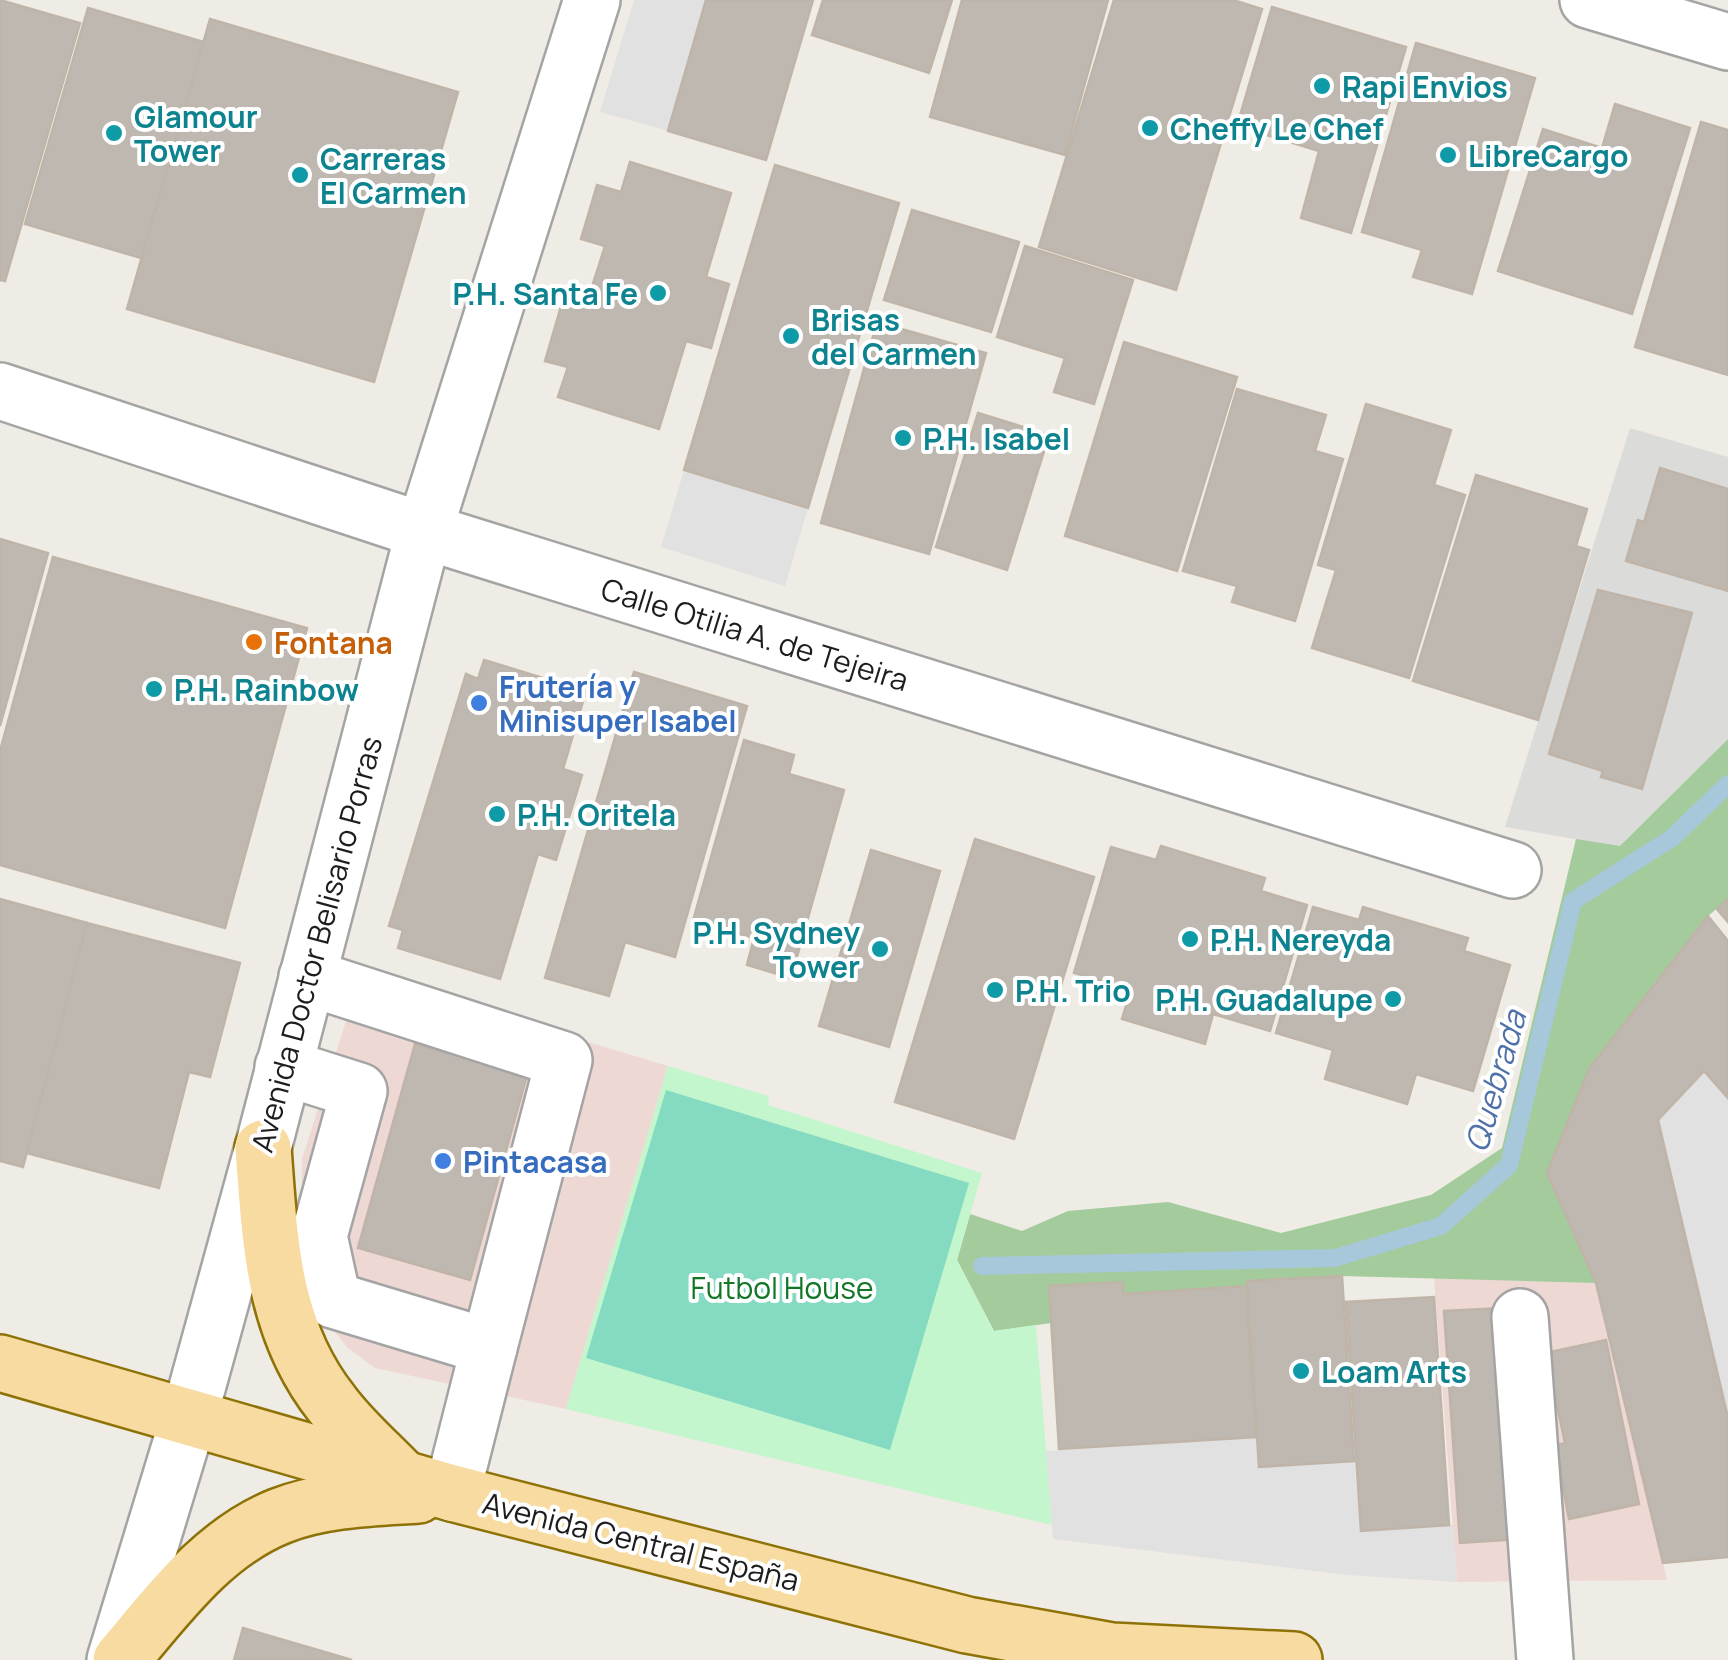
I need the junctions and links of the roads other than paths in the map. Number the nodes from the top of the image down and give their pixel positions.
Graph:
1 (592, 0) edge
2 (1588, 0) edge
3 (1728, 42) edge
4 (0, 391) edge
5 (424, 531) junction
6 (1513, 870) dead end
7 (307, 977) junction
8 (284, 1067) junction
9 (263, 1148) junction
10 (1520, 1317) dead end
11 (489, 1347) junction
12 (0, 1363) edge
13 (189, 1417) junction
14 (428, 1486) junction
15 (118, 1660) edge
16 (1294, 1660) edge
17 (1545, 1660) edge

1 - 5 street, Avenida Doctor Belisario Porras
2 - 3 street
4 - 5 street, Calle Otilia A. de Tejeira
5 - 6 street, Calle Otilia A. de Tejeira
5 - 7 street, Avenida Doctor Belisario Porras
7 - 8 street, Avenida Doctor Belisario Porras
7 - 11 street
8 - 9 street, Avenida Doctor Belisario Porras
8 - 11 street
9 - 13 street, Avenida Doctor Belisario Porras
9 - 14 main road
10 - 17 street
11 - 14 street
12 - 13 main road, Avenida Central España
13 - 14 main road, Avenida Central España
13 - 15 street, Avenida Doctor Belisario Porras
14 - 15 main road
14 - 16 main road, Avenida Central España

